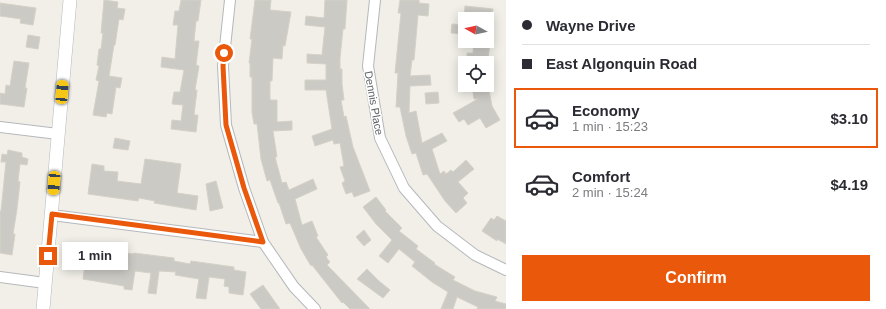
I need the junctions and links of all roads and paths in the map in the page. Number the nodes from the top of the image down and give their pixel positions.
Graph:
1 (70, 0) edge
2 (230, 0) edge
3 (375, 0) edge
4 (0, 127) edge
5 (58, 134) junction
6 (52, 214) junction
7 (263, 242) junction
8 (506, 270) edge
9 (0, 277) edge
10 (45, 283) junction
11 (43, 309) edge
12 (315, 309) edge

1 - 5 street
2 - 7 street
3 - 8 street, Dennis Place
4 - 5 street
5 - 6 street
6 - 7 street
6 - 10 street
7 - 12 street
9 - 10 street
10 - 11 street

